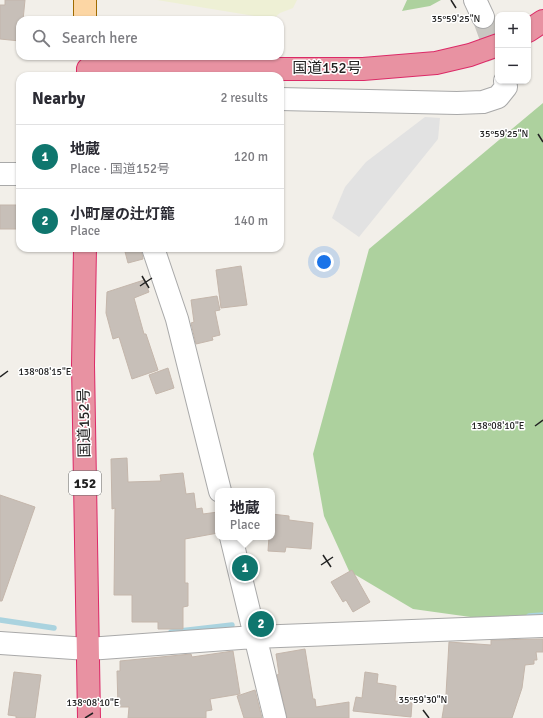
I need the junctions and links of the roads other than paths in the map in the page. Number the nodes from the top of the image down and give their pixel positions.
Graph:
1 (84, 0) edge
2 (85, 16) edge
3 (543, 21) edge
4 (531, 29) edge
5 (495, 46) edge
6 (88, 67) edge
7 (506, 84) edge
8 (284, 99) edge
9 (0, 174) edge
10 (16, 174) edge
11 (85, 252) edge
12 (154, 252) edge
13 (219, 488) edge
14 (232, 540) edge
15 (543, 626) edge
16 (254, 638) junction
17 (0, 643) edge
18 (88, 649) junction
19 (90, 718) edge
20 (275, 718) edge

1 - 2 main road
3 - 4 highway
5 - 6 highway, 国道152号
7 - 8 street
9 - 10 street
11 - 18 highway, 国道152号 / 152
12 - 13 street
14 - 16 street
15 - 16 street
16 - 18 street
16 - 20 street
17 - 18 street
18 - 19 highway, 国道152号 / 152

